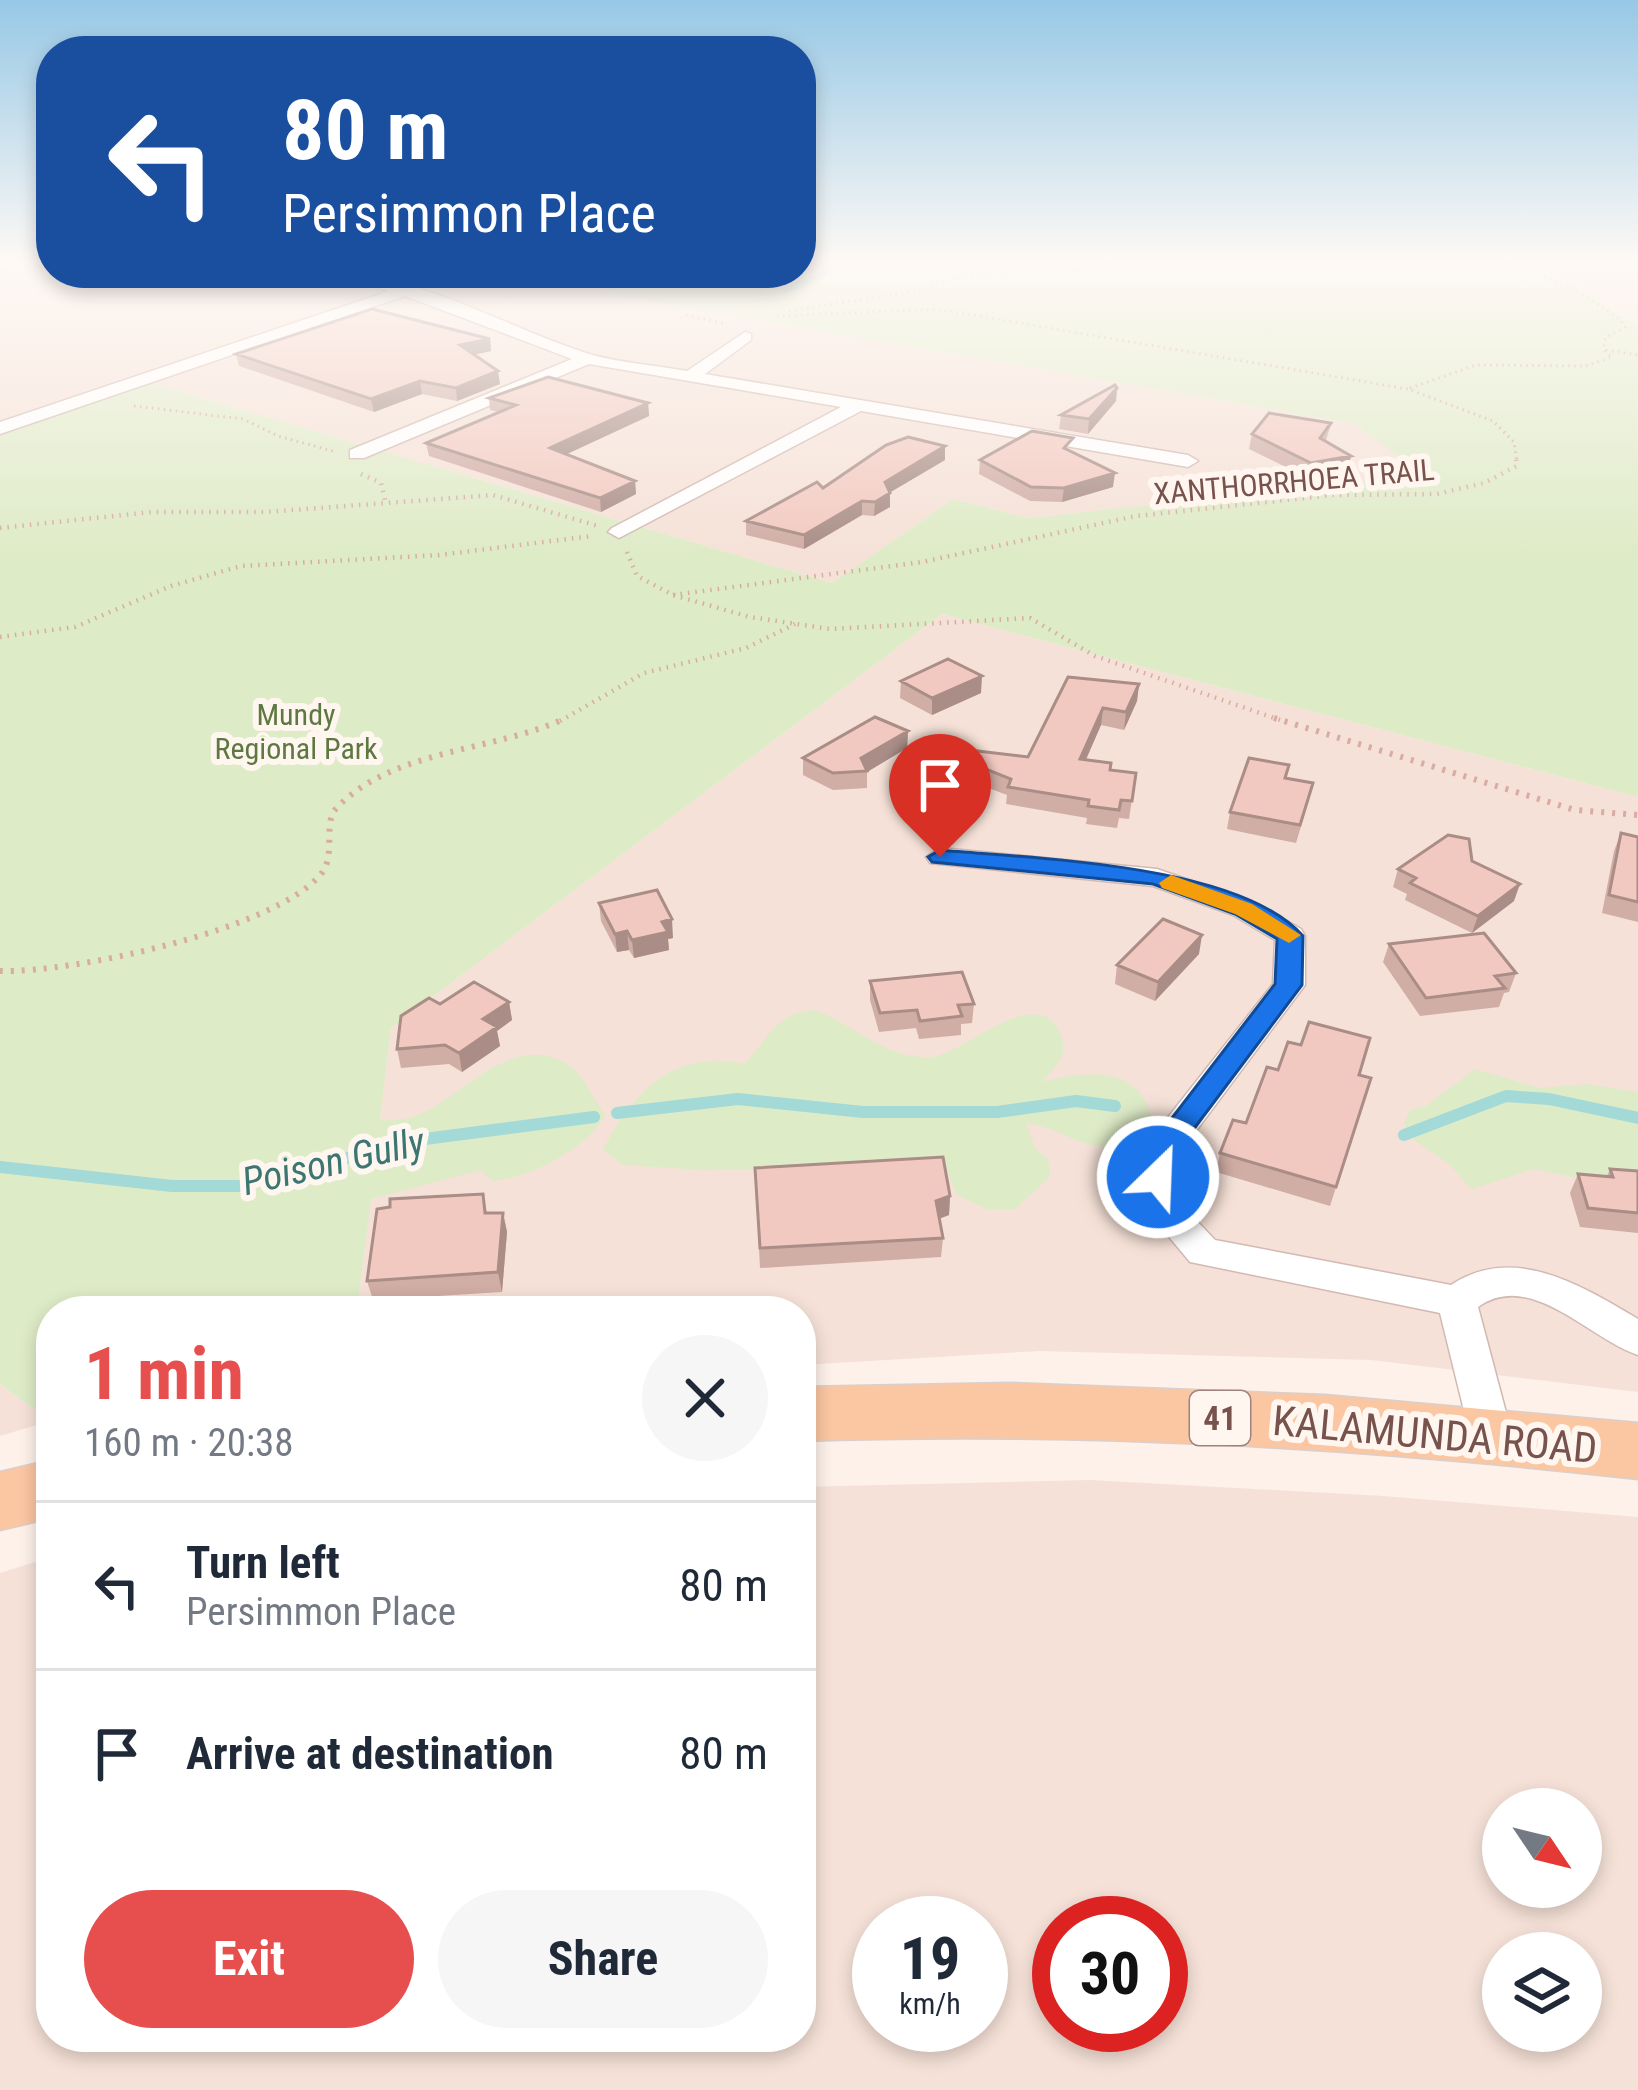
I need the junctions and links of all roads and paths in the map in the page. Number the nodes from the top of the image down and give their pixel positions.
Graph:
1 (198, 361) edge
2 (583, 361) edge
3 (596, 361) edge
4 (708, 361) edge
5 (1243, 361) edge
6 (1602, 361) edge
7 (690, 377) junction
8 (1408, 389) junction
9 (859, 405) junction
10 (121, 406) dead end
11 (0, 428) edge
12 (357, 454) joint
13 (1188, 461) dead end
14 (0, 528) edge
15 (619, 532) junction
16 (673, 596) junction
17 (795, 624) junction
18 (0, 637) edge
19 (1638, 815) edge
20 (940, 857) dead end
21 (0, 971) edge
22 (1457, 1301) junction
23 (1638, 1340) edge
24 (816, 1414) edge
25 (1491, 1435) junction
26 (1638, 1451) edge
27 (36, 1493) edge
28 (0, 1501) edge

1 - 11 street
2 - 12 street
3 - 7 street
4 - 7 street
5 - 8 path, XANTHORRHOEA TRAIL
6 - 8 path
7 - 9 street
8 - 16 path, XANTHORRHOEA TRAIL
9 - 13 street
9 - 15 street
10 - 12 path
14 - 15 path
15 - 16 path
15 - 18 path
16 - 17 path
17 - 19 path
17 - 21 path
20 - 22 street
22 - 23 street
22 - 25 street
24 - 25 main road, KALAMUNDA ROAD / 41
25 - 26 main road, KALAMUNDA ROAD / 41
27 - 28 main road

